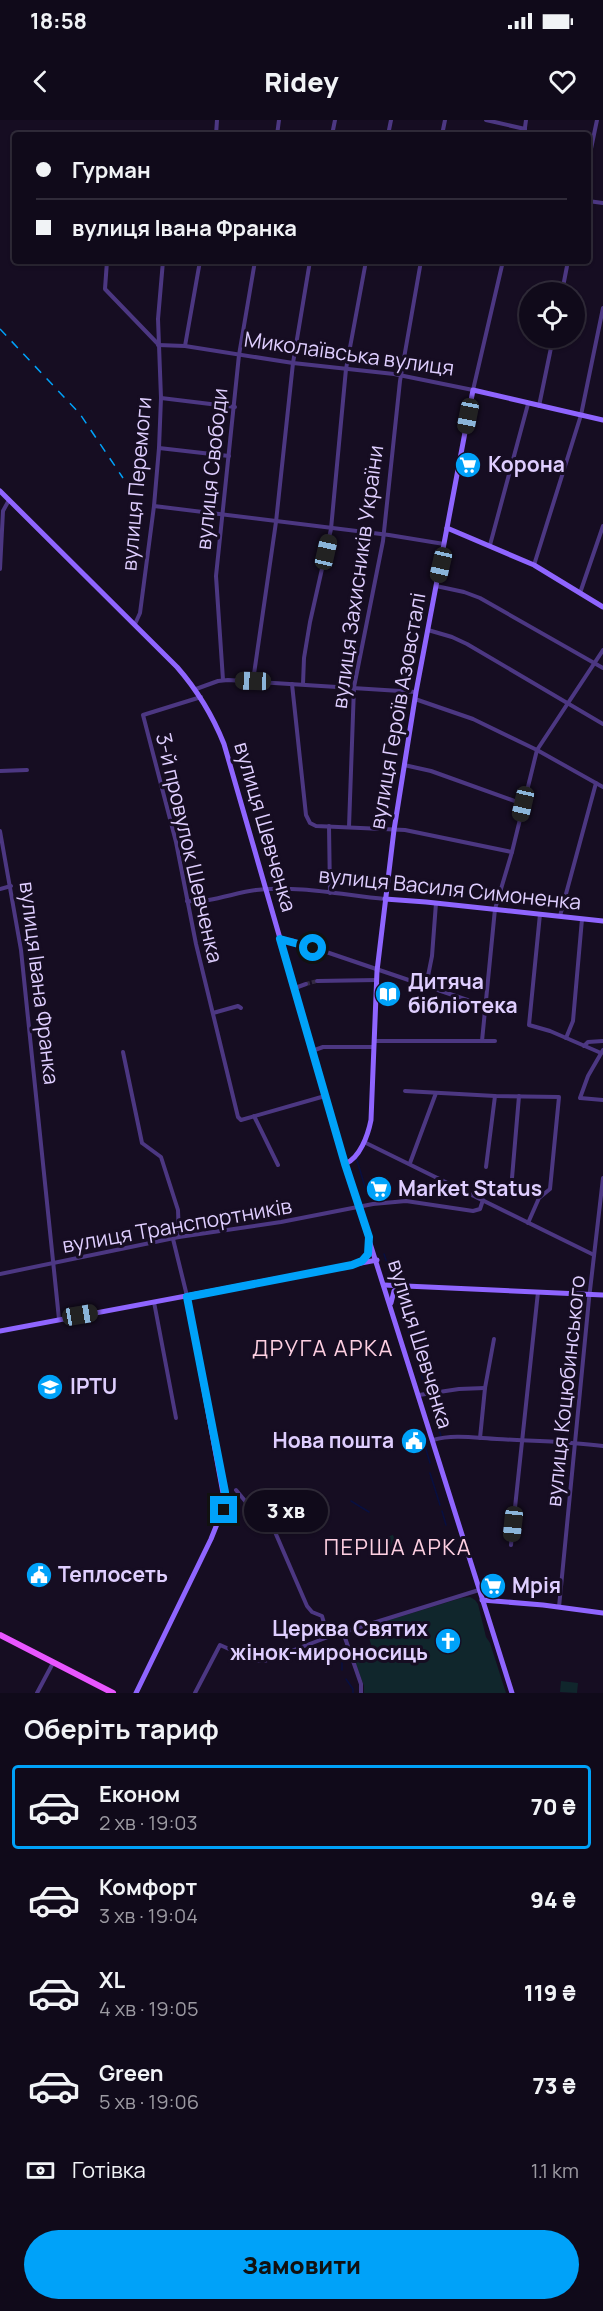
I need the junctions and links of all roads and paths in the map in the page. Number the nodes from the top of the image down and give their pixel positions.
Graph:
1 (486, 120) edge
2 (526, 120) edge
3 (597, 120) edge
4 (525, 129) junction
5 (524, 132) edge
6 (591, 149) edge
7 (107, 264) edge
8 (163, 264) edge
9 (199, 264) edge
10 (254, 264) edge
11 (310, 264) edge
12 (365, 264) edge
13 (420, 264) edge
14 (502, 264) edge
15 (567, 264) edge
16 (564, 282) edge
17 (603, 308) edge
18 (158, 345) junction
19 (185, 346) junction
20 (551, 348) edge
21 (239, 355) junction
22 (293, 363) junction
23 (346, 369) junction
24 (401, 375) junction
25 (473, 390) junction
26 (161, 398) junction
27 (528, 404) junction
28 (235, 407) junction
29 (539, 407) junction
30 (581, 415) junction
31 (603, 420) edge
32 (159, 448) junction
33 (229, 456) junction
34 (0, 491) edge
35 (9, 500) junction
36 (154, 506) junction
37 (2, 511) edge
38 (224, 514) junction
39 (276, 522) junction
40 (603, 526) edge
41 (447, 528) junction
42 (331, 529) junction
43 (384, 534) junction
44 (444, 544) junction
45 (490, 545) junction
46 (534, 566) junction
47 (0, 567) edge
48 (436, 586) junction
49 (580, 593) junction
50 (603, 607) edge
51 (135, 624) junction
52 (428, 630) junction
53 (603, 650) edge
54 (595, 663) junction
55 (603, 668) edge
56 (223, 680) junction
57 (253, 681) junction
58 (292, 684) junction
59 (303, 684) junction
60 (354, 687) junction
61 (196, 689) junction
62 (416, 696) junction
63 (202, 697) junction
64 (567, 703) junction
65 (603, 724) edge
66 (537, 750) junction
67 (404, 765) junction
68 (27, 770) dead end
69 (0, 771) edge
70 (596, 783) junction
71 (603, 787) edge
72 (523, 804) junction
73 (329, 826) junction
74 (350, 827) junction
75 (394, 830) junction
76 (0, 831) edge
77 (512, 852) junction
78 (11, 886) junction
79 (0, 889) edge
80 (266, 890) junction
81 (330, 893) junction
82 (385, 899) junction
83 (187, 901) junction
84 (436, 903) junction
85 (495, 909) junction
86 (540, 914) junction
87 (560, 917) junction
88 (582, 919) junction
89 (603, 921) edge
90 (280, 939) junction
91 (377, 970) junction
92 (377, 980) junction
93 (317, 981) tunnel mouth
94 (306, 984) tunnel mouth
95 (426, 986) junction
96 (294, 988) junction
97 (485, 1006) junction
98 (241, 1008) dead end
99 (213, 1012) junction
100 (566, 1038) junction
101 (482, 1041) junction
102 (495, 1041) dead end
103 (603, 1041) edge
104 (375, 1044) junction
105 (584, 1046) junction
106 (312, 1051) junction
107 (602, 1051) edge
108 (123, 1052) dead end
109 (597, 1060) junction
110 (603, 1064) edge
111 (405, 1091) dead end
112 (436, 1093) junction
113 (325, 1096) junction
114 (495, 1096) junction
115 (519, 1096) junction
116 (603, 1100) edge
117 (254, 1116) junction
118 (364, 1142) junction
119 (410, 1163) junction
120 (345, 1164) junction
121 (278, 1165) dead end
122 (486, 1167) dead end
123 (512, 1178) dead end
124 (603, 1178) edge
125 (483, 1200) junction
126 (359, 1208) junction
127 (528, 1223) junction
128 (179, 1237) junction
129 (369, 1237) junction
130 (173, 1239) junction
131 (594, 1255) junction
132 (377, 1260) junction
133 (54, 1264) junction
134 (352, 1265) junction
135 (0, 1274) edge
136 (384, 1285) junction
137 (407, 1286) junction
138 (538, 1292) junction
139 (590, 1294) junction
140 (603, 1295) edge
141 (187, 1297) junction
142 (154, 1302) junction
143 (392, 1308) junction
144 (59, 1319) junction
145 (0, 1330) edge
146 (494, 1339) dead end
147 (485, 1388) junction
148 (419, 1395) junction
149 (176, 1418) dead end
150 (480, 1438) junction
151 (433, 1440) junction
152 (522, 1440) junction
153 (575, 1442) junction
154 (603, 1446) edge
155 (236, 1490) dead end
156 (511, 1545) dead end
157 (479, 1590) junction
158 (482, 1600) junction
159 (559, 1607) junction
160 (603, 1613) edge
161 (343, 1632) junction
162 (0, 1635) edge
163 (328, 1637) junction
164 (53, 1662) junction
165 (38, 1693) edge
166 (113, 1693) edge
167 (136, 1693) edge
168 (195, 1693) edge
169 (361, 1693) edge
170 (512, 1693) edge

1 - 4 street
2 - 4 street
3 - 6 street
4 - 5 street
7 - 18 street
8 - 18 street, вулиця Перемоги
9 - 19 street
10 - 21 street, вулиця Свободи
11 - 22 street
12 - 23 street
13 - 24 street, вулиця Захисників України
14 - 25 street, вулиця Героїв Азовсталі
15 - 16 street
17 - 30 street
18 - 19 street, Миколаївська вулиця
18 - 26 street, вулиця Перемоги
19 - 21 street, Миколаївська вулиця
20 - 29 street
21 - 22 street, Миколаївська вулиця
21 - 28 street, вулиця Свободи
22 - 23 street, Миколаївська вулиця
22 - 39 street
23 - 24 street, Миколаївська вулиця
23 - 42 street
24 - 25 street, Миколаївська вулиця
24 - 43 street, вулиця Захисників України
25 - 27 street, Миколаївська вулиця
25 - 41 street, вулиця Героїв Азовсталі
26 - 28 street
26 - 32 street, вулиця Перемоги
27 - 29 street, Миколаївська вулиця
27 - 45 street
28 - 33 street, вулиця Свободи
29 - 30 street, Миколаївська вулиця
30 - 31 street, Миколаївська вулиця
30 - 46 street
32 - 33 street
32 - 36 street, вулиця Перемоги
33 - 38 street, вулиця Свободи
34 - 35 street, вулиця Шевченка
35 - 37 street
35 - 51 street, вулиця Шевченка
36 - 38 street
36 - 51 street, вулиця Перемоги
37 - 47 street
38 - 39 street
38 - 56 street, вулиця Свободи
39 - 42 street
39 - 57 street
40 - 49 street
41 - 44 street, вулиця Героїв Азовсталі
41 - 45 street
42 - 43 street
42 - 59 street
43 - 44 street
43 - 60 street, вулиця Захисників України
44 - 48 street, вулиця Героїв Азовсталі
45 - 46 street
46 - 49 street
48 - 52 street, вулиця Героїв Азовсталі
48 - 54 street
49 - 50 street
51 - 61 street, вулиця Шевченка
52 - 62 street, вулиця Героїв Азовсталі
52 - 64 street
53 - 54 street
54 - 55 street
54 - 64 street
56 - 57 street
56 - 61 street
57 - 58 street
58 - 59 street
58 - 73 street
59 - 60 street
60 - 62 street
60 - 74 street, вулиця Захисників України
61 - 63 street, вулиця Шевченка
62 - 66 street
62 - 67 street, вулиця Героїв Азовсталі
63 - 80 street, вулиця Шевченка
63 - 83 street, 3-й провулок Шевченка
64 - 65 street
64 - 66 street
66 - 70 street
66 - 72 street
67 - 72 street
67 - 75 street, вулиця Героїв Азовсталі
68 - 69 street
70 - 71 street
70 - 87 street
72 - 77 street
73 - 74 street
73 - 81 street
74 - 75 street
75 - 77 street
75 - 82 street, вулиця Героїв Азовсталі
76 - 78 street, вулиця Івана Франка
77 - 85 street
78 - 79 street
78 - 133 street, вулиця Івана Франка
80 - 81 street, вулиця Василя Симоненка
80 - 83 street, вулиця Василя Симоненка
80 - 90 street, вулиця Шевченка
81 - 82 street, вулиця Василя Симоненка
82 - 84 street, вулиця Василя Симоненка
82 - 91 street, вулиця Героїв Азовсталі
83 - 99 street, 3-й провулок Шевченка
84 - 85 street, вулиця Василя Симоненка
84 - 95 street
85 - 86 street, вулиця Василя Симоненка
85 - 97 street
86 - 87 street, вулиця Василя Симоненка
86 - 100 street
87 - 88 street, вулиця Василя Симоненка
88 - 89 street, вулиця Василя Симоненка
88 - 100 street
90 - 91 street
90 - 96 street, вулиця Шевченка
91 - 92 street, вулиця Героїв Азовсталі
91 - 95 street
92 - 93 street
92 - 104 street, вулиця Героїв Азовсталі
94 - 96 street
95 - 97 street
96 - 106 street, вулиця Шевченка
97 - 101 street
98 - 99 street
99 - 117 street, 3-й провулок Шевченка
100 - 105 street
101 - 102 street
101 - 104 street
103 - 105 street
104 - 106 street
104 - 118 street, вулиця Героїв Азовсталі
105 - 107 street
106 - 113 street, вулиця Шевченка
107 - 109 street
108 - 128 street
109 - 110 street
109 - 116 street
111 - 112 street
112 - 114 street
112 - 119 street
113 - 117 street
113 - 120 street, вулиця Шевченка
114 - 115 street
114 - 122 street
115 - 123 street
115 - 127 street
117 - 121 street
118 - 119 street
118 - 120 street, вулиця Героїв Азовсталі
119 - 125 street
120 - 126 street, вулиця Шевченка
124 - 131 street, вулиця Коцюбинського
125 - 126 street, вулиця Транспортників
125 - 127 street
126 - 128 street, вулиця Транспортників
126 - 129 street, вулиця Шевченка
127 - 131 street
128 - 130 street, вулиця Транспортників
129 - 132 street, вулиця Шевченка
129 - 134 street
130 - 133 street, вулиця Транспортників
130 - 141 street
131 - 139 street, вулиця Коцюбинського
132 - 134 street
132 - 136 street, вулиця Шевченка
133 - 135 street, вулиця Транспортників
133 - 144 street, вулиця Івана Франка
134 - 141 street
136 - 137 street
136 - 143 street, вулиця Шевченка
137 - 138 street
137 - 143 street
138 - 139 street
138 - 152 street
139 - 140 street
139 - 153 street, вулиця Коцюбинського
141 - 142 street
141 - 167 street
142 - 144 street
142 - 149 street
143 - 148 street, вулиця Шевченка
144 - 145 street
146 - 147 street
147 - 148 street
147 - 150 street
148 - 151 street, вулиця Шевченка
150 - 151 street
150 - 152 street
151 - 157 street, вулиця Шевченка
152 - 153 street
152 - 156 street
153 - 154 street
153 - 159 street, вулиця Коцюбинського
155 - 163 street
157 - 158 street, вулиця Шевченка
157 - 161 street
158 - 159 street
158 - 170 street, вулиця Шевченка
159 - 160 street
161 - 163 street
161 - 169 street
162 - 164 main road
163 - 168 street
164 - 165 street
164 - 166 main road

